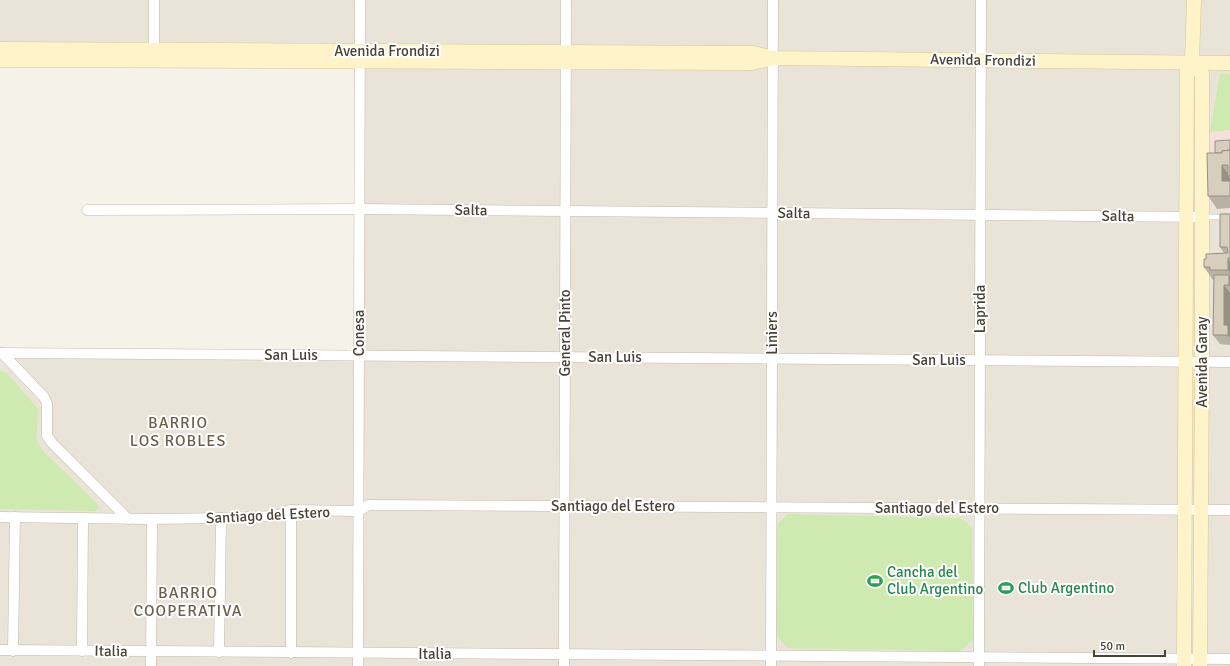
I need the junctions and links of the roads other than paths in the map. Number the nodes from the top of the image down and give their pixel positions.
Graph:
1 (154, 0) edge
2 (360, 0) edge
3 (566, 0) edge
4 (773, 0) edge
5 (981, 0) edge
6 (1194, 0) edge
7 (0, 49) edge
8 (1230, 55) edge
9 (154, 56) junction
10 (359, 57) junction
11 (566, 57) junction
12 (773, 58) junction
13 (0, 60) edge
14 (981, 60) junction
15 (1192, 62) junction
16 (1230, 63) edge
17 (359, 209) junction
18 (86, 210) dead end
19 (566, 211) junction
20 (772, 213) junction
21 (981, 214) junction
22 (1187, 216) junction
23 (1202, 217) junction
24 (1230, 217) edge
25 (1, 353) edge
26 (359, 356) junction
27 (565, 357) junction
28 (772, 359) junction
29 (980, 360) junction
30 (1186, 361) junction
31 (1202, 361) junction
32 (1230, 362) edge
33 (564, 506) junction
34 (771, 507) junction
35 (980, 509) junction
36 (291, 510) junction
37 (1185, 510) junction
38 (1201, 510) junction
39 (1230, 510) edge
40 (358, 511) junction
41 (0, 517) edge
42 (15, 518) junction
43 (83, 518) junction
44 (221, 518) junction
45 (128, 519) junction
46 (152, 519) junction
47 (0, 650) edge
48 (13, 651) junction
49 (82, 651) junction
50 (152, 652) junction
51 (219, 652) junction
52 (291, 652) junction
53 (358, 653) junction
54 (564, 654) junction
55 (1230, 659) edge
56 (771, 661) edge
57 (980, 662) edge
58 (1184, 662) edge
59 (1200, 663) edge
60 (152, 666) edge
61 (358, 666) edge
62 (564, 666) edge

1 - 9 street
2 - 10 street, Conesa
3 - 11 street, General Pinto
4 - 12 street, Liniers
5 - 14 street, Laprida
6 - 15 street, Avenida Garay
7 - 9 street, Avenida Frondizi
8 - 15 street
9 - 10 street, Avenida Frondizi
9 - 13 street, Avenida Frondizi
10 - 11 street, Avenida Frondizi
10 - 17 street, Conesa
11 - 12 street, Avenida Frondizi
11 - 19 street, General Pinto
12 - 14 street, Avenida Frondizi
12 - 20 street, Liniers
14 - 15 street, Avenida Frondizi
14 - 21 street, Laprida
15 - 16 street, Avenida Frondizi
15 - 22 street, Avenida Garay
15 - 23 street, Avenida Garay
17 - 18 street, Salta
17 - 19 street, Salta
17 - 26 street, Conesa
19 - 20 street, Salta
19 - 27 street, General Pinto
20 - 21 street, Salta
20 - 28 street, Liniers
21 - 22 street, Salta
21 - 29 street, Laprida
22 - 23 street, Salta
22 - 30 street, Avenida Garay
23 - 24 lane, Salta
23 - 31 street, Avenida Garay
25 - 26 street, San Luis
25 - 45 street
26 - 27 street, San Luis
26 - 40 street, Conesa
27 - 28 street, San Luis
27 - 33 street, General Pinto
28 - 29 street, San Luis
28 - 34 street, Liniers
29 - 30 street, San Luis
29 - 35 street, Laprida
30 - 31 street, San Luis
30 - 37 street, Avenida Garay
31 - 32 street, San Luis
31 - 38 street, Avenida Garay
33 - 34 street, Santiago del Estero
33 - 40 street, Santiago del Estero
33 - 54 street, General Pinto
34 - 35 street, Santiago del Estero
34 - 56 street, Liniers
35 - 37 street, Santiago del Estero
35 - 57 street, Laprida
36 - 40 street, Santiago del Estero
36 - 44 street, Santiago del Estero
36 - 52 street
37 - 38 street, Santiago del Estero
37 - 58 street, Avenida Garay
38 - 39 street, Santiago del Estero
38 - 59 street, Avenida Garay
40 - 53 street, Conesa
41 - 42 street, Santiago del Estero
42 - 43 street, Santiago del Estero
42 - 48 street
43 - 45 street, Santiago del Estero
43 - 49 street
44 - 46 street, Santiago del Estero
44 - 51 street
45 - 46 street, Santiago del Estero
46 - 50 street
47 - 48 street, Italia
48 - 49 street, Italia
49 - 50 street, Italia
50 - 51 street, Italia
50 - 60 street
51 - 52 street, Italia
52 - 53 street, Italia
53 - 54 street, Italia
53 - 61 street, Conesa
54 - 56 street, Italia
54 - 62 street, General Pinto
55 - 59 street, Italia
56 - 57 street, Italia
57 - 58 street, Italia
58 - 59 street, Italia

